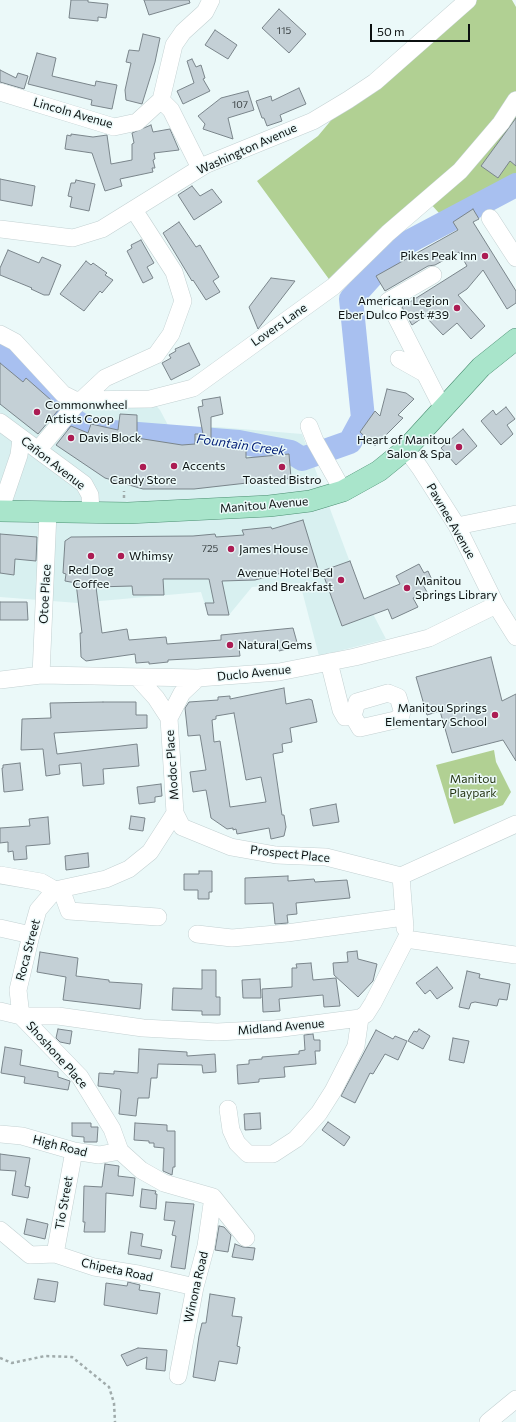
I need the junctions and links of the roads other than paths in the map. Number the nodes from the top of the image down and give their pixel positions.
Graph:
1 (211, 0) edge
2 (468, 0) edge
3 (0, 92) edge
4 (161, 100) junction
5 (516, 100) edge
6 (200, 168) junction
7 (134, 210) junction
8 (490, 218) dead end
9 (0, 229) edge
10 (516, 258) edge
11 (433, 275) dead end
12 (0, 334) edge
13 (516, 339) edge
14 (399, 359) dead end
15 (424, 373) junction
16 (443, 409) junction
17 (71, 410) junction
18 (0, 422) edge
19 (309, 426) dead end
20 (22, 439) junction
21 (406, 449) junction
22 (38, 450) junction
23 (343, 491) junction
24 (0, 511) edge
25 (48, 512) junction
26 (91, 512) junction
27 (516, 514) edge
28 (457, 526) junction
29 (496, 605) junction
30 (516, 637) edge
31 (329, 662) junction
32 (41, 675) junction
33 (138, 678) junction
34 (198, 678) junction
35 (0, 680) edge
36 (353, 716) dead end
37 (169, 718) junction
38 (175, 813) junction
39 (516, 824) edge
40 (0, 875) edge
41 (401, 876) junction
42 (58, 889) junction
43 (158, 917) dead end
44 (404, 918) junction
45 (0, 928) edge
46 (197, 934) dead end
47 (31, 935) junction
48 (406, 939) junction
49 (516, 955) edge
50 (0, 1011) edge
51 (21, 1016) junction
52 (360, 1018) junction
53 (228, 1109) dead end
54 (0, 1134) edge
55 (74, 1151) junction
56 (120, 1151) junction
57 (213, 1197) junction
58 (0, 1230) edge
59 (246, 1238) dead end
60 (55, 1254) junction
61 (195, 1287) junction
62 (178, 1376) dead end
63 (516, 1399) edge
64 (491, 1421) edge

1 - 4 street
2 - 6 street, Washington Avenue
3 - 4 street, Lincoln Avenue
4 - 6 street
5 - 17 street, Lovers Lane
6 - 7 street, Washington Avenue
7 - 9 street, Washington Avenue
7 - 17 street
8 - 10 street
11 - 15 street
12 - 17 street, Lovers Lane
13 - 16 main road, Manitou Avenue
14 - 15 street
15 - 16 street
16 - 21 main road, Manitou Avenue
17 - 22 street
18 - 20 street, Cañon Avenue
19 - 23 street
20 - 22 street, Cañon Avenue
20 - 24 street
21 - 23 main road, Manitou Avenue
21 - 28 street, Pawnee Avenue
22 - 26 street, Cañon Avenue
23 - 26 main road, Manitou Avenue
24 - 25 main road, Manitou Avenue
25 - 26 main road, Manitou Avenue
25 - 32 street, Otoe Place
27 - 28 street
28 - 29 street, Pawnee Avenue
29 - 30 street, Pawnee Avenue
29 - 31 street, Duclo Avenue
31 - 34 street, Duclo Avenue
31 - 36 street
32 - 33 street, Duclo Avenue
32 - 35 street, Duclo Avenue
33 - 34 street, Duclo Avenue
33 - 37 street, Modoc Place
34 - 37 street, Modoc Place
37 - 38 street, Modoc Place
38 - 41 street, Prospect Place
38 - 42 street
39 - 41 street
40 - 42 street
41 - 44 street
42 - 43 street
42 - 47 street, Roca Street
44 - 46 street
44 - 48 street
45 - 47 street
47 - 51 street, Roca Street
48 - 49 street
48 - 52 street
50 - 51 street, Midland Avenue
51 - 52 street, Midland Avenue
51 - 56 street, Shoshone Place
52 - 53 street
54 - 55 street, High Road
55 - 56 street, High Road
55 - 60 street, Tio Street
56 - 57 street, Shoshone Place
57 - 59 street
57 - 61 street, Winona Road
58 - 60 street, Chipeta Road
60 - 61 street, Chipeta Road
61 - 62 street, Winona Road
63 - 64 street

